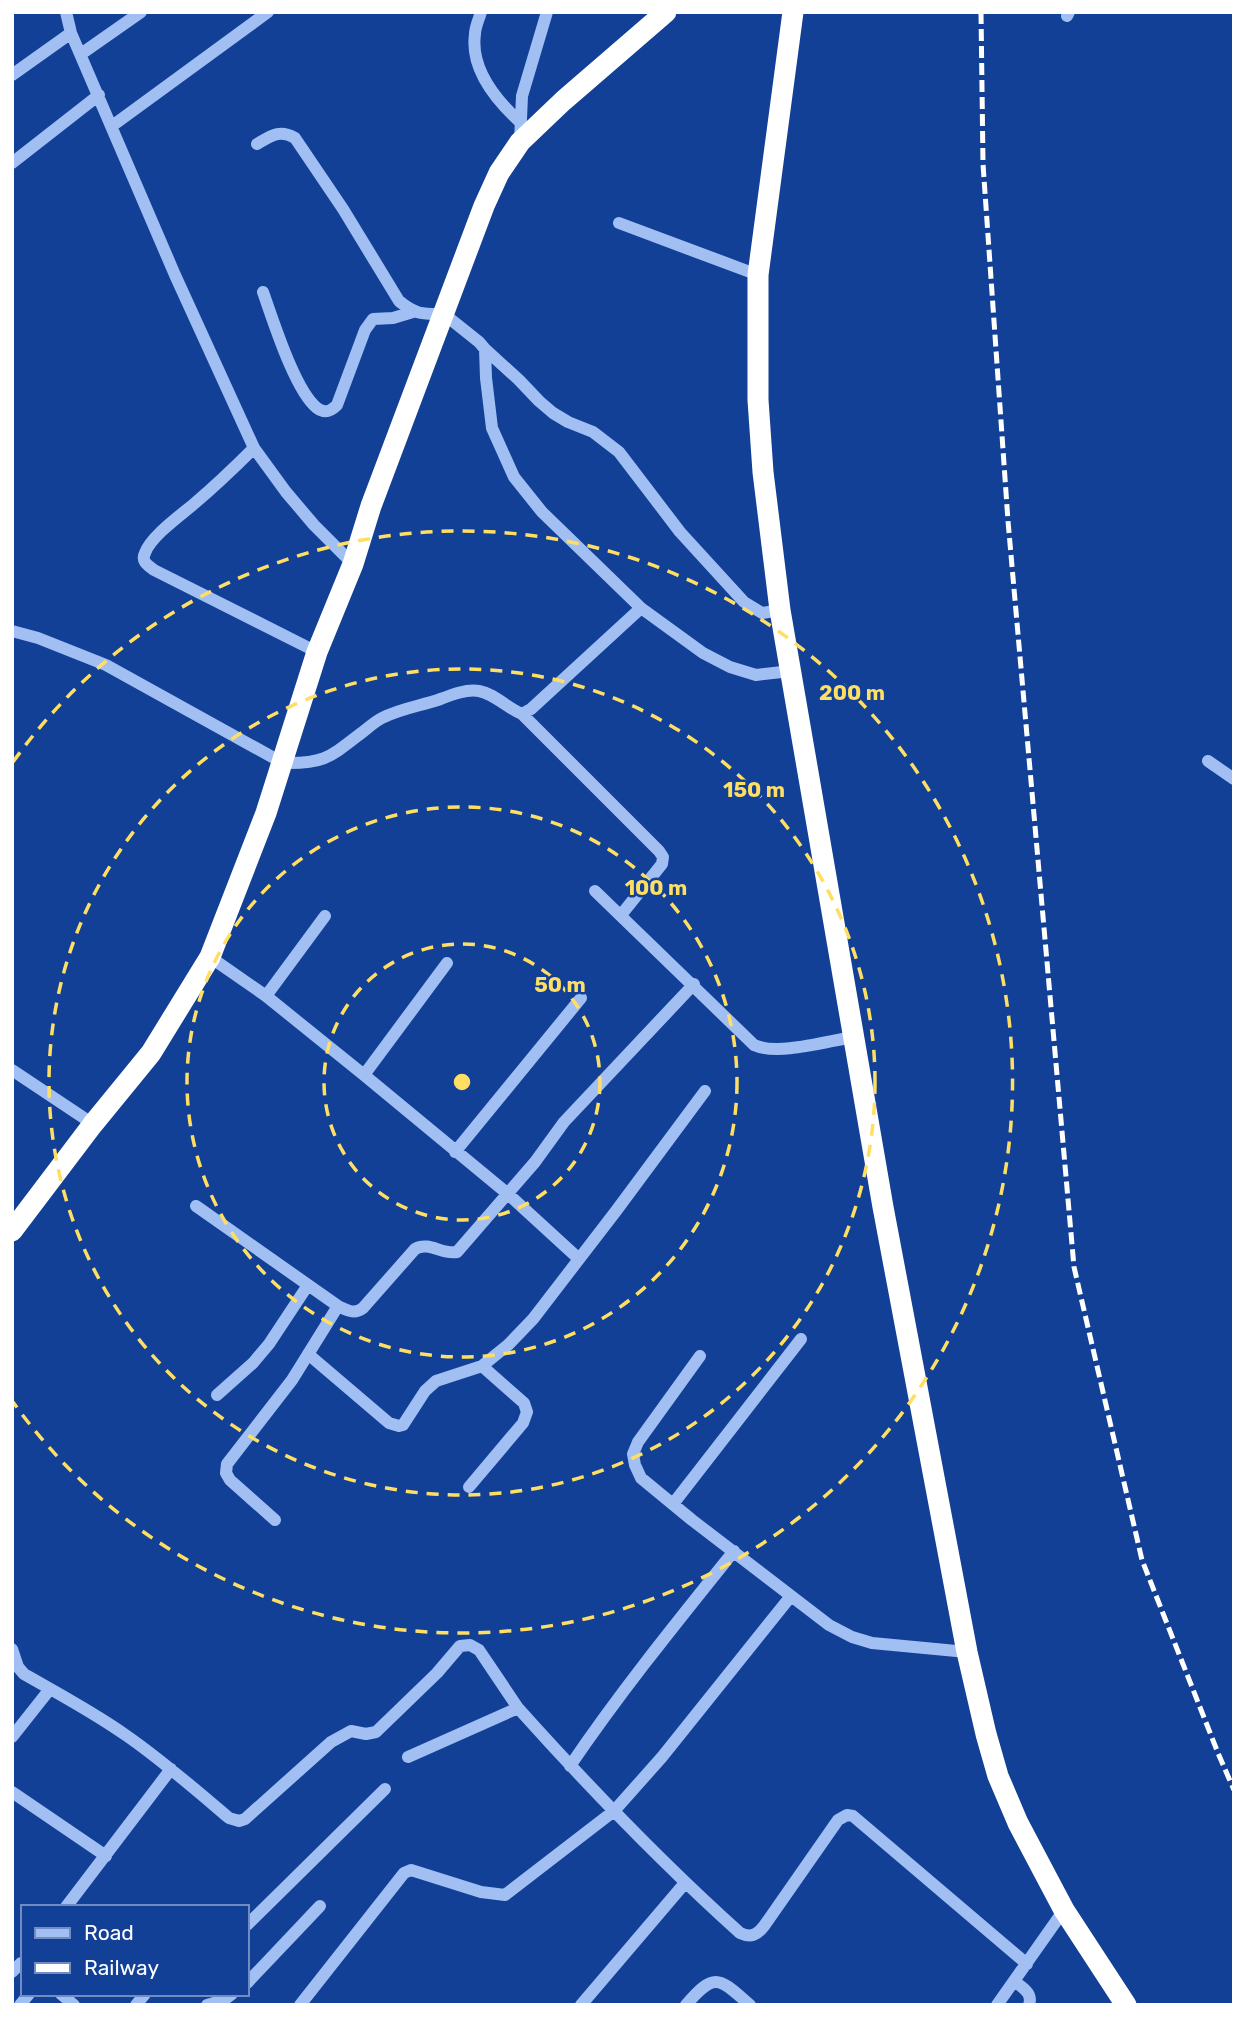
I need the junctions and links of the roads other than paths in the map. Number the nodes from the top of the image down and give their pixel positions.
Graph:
1 (66, 12) edge
2 (141, 12) edge
3 (268, 12) edge
4 (481, 12) edge
5 (547, 12) edge
6 (666, 12) edge
7 (793, 12) edge
8 (71, 33) junction
9 (81, 54) junction
10 (12, 75) edge
11 (99, 95) junction
12 (112, 126) junction
13 (520, 131) junction
14 (257, 144) dead end
15 (12, 163) edge
16 (619, 223) dead end
17 (758, 275) junction
18 (263, 292) dead end
19 (413, 312) junction
20 (444, 314) junction
21 (485, 349) junction
22 (254, 448) junction
23 (353, 564) junction
24 (642, 608) junction
25 (780, 610) junction
26 (12, 631) edge
27 (317, 652) junction
28 (791, 671) junction
29 (522, 714) junction
30 (1208, 761) dead end
31 (282, 763) junction
32 (1234, 779) edge
33 (595, 891) dead end
34 (621, 915) junction
35 (325, 916) dead end
36 (210, 957) junction
37 (447, 963) dead end
38 (694, 984) junction
39 (266, 996) junction
40 (581, 998) dead end
41 (854, 1037) junction
42 (12, 1070) edge
43 (364, 1075) junction
44 (705, 1091) dead end
45 (93, 1124) junction
46 (455, 1152) junction
47 (508, 1195) junction
48 (196, 1206) dead end
49 (12, 1231) edge
50 (579, 1259) junction
51 (307, 1285) junction
52 (338, 1306) junction
53 (801, 1339) dead end
54 (308, 1354) junction
55 (700, 1356) dead end
56 (482, 1366) junction
57 (217, 1395) dead end
58 (469, 1487) dead end
59 (673, 1504) junction
60 (275, 1520) dead end
61 (734, 1551) junction
62 (791, 1596) junction
63 (12, 1649) edge
64 (967, 1652) junction
65 (50, 1689) junction
66 (518, 1708) junction
67 (12, 1737) edge
68 (408, 1757) dead end
69 (570, 1766) junction
70 (171, 1769) junction
71 (385, 1789) dead end
72 (12, 1792) edge
73 (614, 1811) junction
74 (106, 1856) junction
75 (685, 1884) junction
76 (68, 1905) edge
77 (320, 1906) dead end
78 (1064, 1910) junction
79 (248, 1924) edge
80 (1027, 1964) junction
81 (1014, 1981) junction
82 (248, 1982) edge
83 (229, 1996) edge
84 (207, 2005) edge
85 (300, 2005) edge
86 (581, 2005) edge
87 (686, 2005) edge
88 (750, 2005) edge
89 (997, 2005) edge
90 (1029, 2005) edge
91 (1126, 2005) edge

1 - 8 street
2 - 9 street
3 - 12 street
4 - 13 street
5 - 13 street
6 - 13 highway
7 - 17 highway
8 - 9 street
8 - 10 street
9 - 11 street
11 - 12 street
11 - 15 street
12 - 22 street
13 - 20 highway
14 - 19 street
16 - 17 street
17 - 25 highway
18 - 19 street
19 - 20 street
20 - 21 street
20 - 23 highway
21 - 24 street
21 - 25 street
22 - 23 street
22 - 27 street
23 - 27 highway
24 - 28 street
24 - 29 street
25 - 28 highway
26 - 31 street
27 - 31 highway
28 - 41 highway
29 - 31 street
29 - 34 street
30 - 32 street
31 - 36 highway
33 - 34 street
34 - 38 street
35 - 39 street
36 - 39 street
36 - 45 highway
37 - 43 street
38 - 41 street
38 - 47 street
39 - 43 street
40 - 46 street
41 - 64 highway
42 - 45 street
43 - 46 street
44 - 50 street
45 - 49 highway
46 - 47 street
47 - 50 street
47 - 52 street
48 - 51 street
50 - 56 street
51 - 52 street
51 - 57 street
52 - 54 street
53 - 59 street
54 - 56 street
54 - 60 street
55 - 59 street
56 - 58 street
59 - 61 street
61 - 62 street
61 - 69 street
62 - 64 street
62 - 73 street
63 - 65 street
64 - 78 highway
65 - 67 street
65 - 70 street
66 - 68 street
66 - 69 street
66 - 70 street
69 - 73 street
70 - 74 street
71 - 79 street
72 - 74 street
73 - 75 street
73 - 85 street
74 - 76 street
75 - 80 street
75 - 86 street
77 - 82 street
78 - 80 street
78 - 91 highway
80 - 81 street
81 - 89 street
81 - 90 street
83 - 84 street
87 - 88 street

